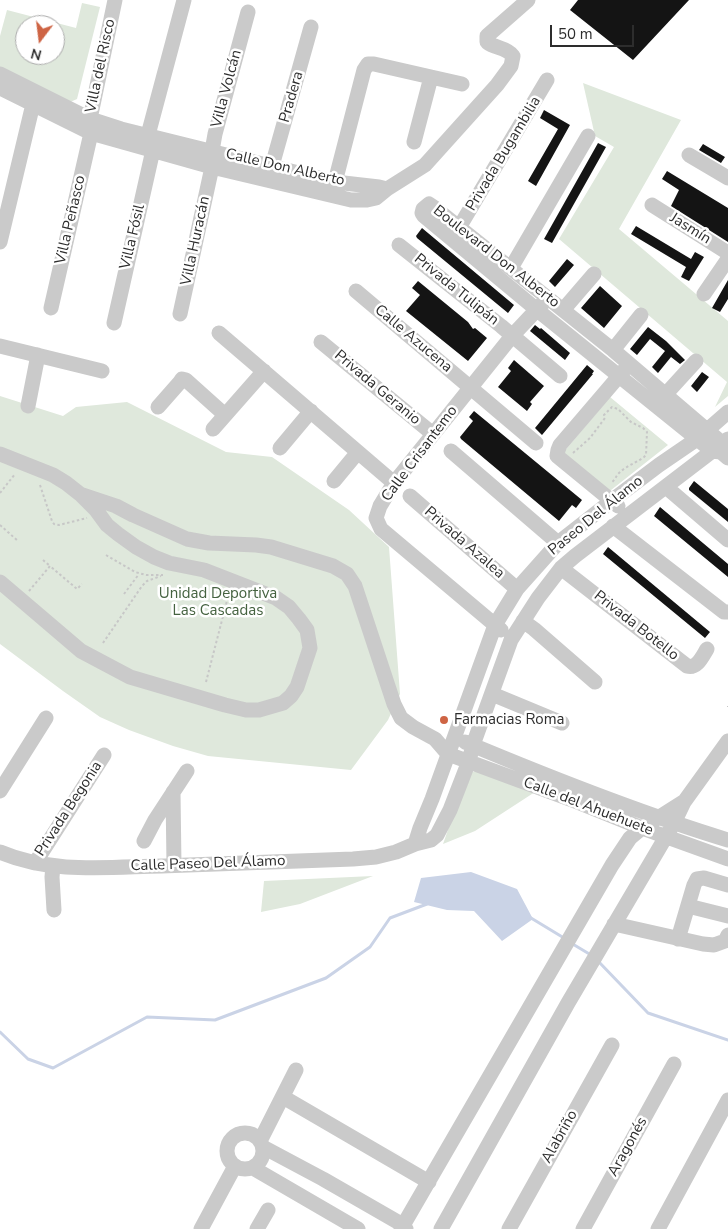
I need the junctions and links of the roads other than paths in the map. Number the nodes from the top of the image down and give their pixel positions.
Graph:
1 (114, 0) edge
2 (184, 0) edge
3 (528, 0) edge
4 (248, 12) dead end
5 (311, 28) dead end
6 (0, 74) edge
7 (431, 77) junction
8 (547, 80) dead end
9 (462, 84) dead end
10 (0, 88) edge
11 (33, 104) junction
12 (90, 126) junction
13 (148, 135) junction
14 (588, 136) dead end
15 (414, 142) dead end
16 (152, 150) junction
17 (212, 151) junction
18 (689, 156) dead end
19 (272, 166) junction
20 (212, 167) junction
21 (728, 178) edge
22 (335, 182) junction
23 (386, 189) junction
24 (652, 205) dead end
25 (456, 234) junction
26 (0, 242) edge
27 (399, 245) dead end
28 (728, 253) edge
29 (728, 259) edge
30 (511, 268) junction
31 (594, 274) dead end
32 (356, 291) dead end
33 (704, 294) dead end
34 (547, 298) junction
35 (51, 308) dead end
36 (536, 310) junction
37 (563, 310) junction
38 (180, 314) dead end
39 (641, 315) dead end
40 (114, 323) dead end
41 (219, 333) dead end
42 (512, 336) junction
43 (321, 342) dead end
44 (0, 346) edge
45 (613, 350) junction
46 (38, 355) junction
47 (696, 361) dead end
48 (624, 370) junction
49 (102, 371) dead end
50 (264, 371) junction
51 (560, 376) dead end
52 (470, 388) junction
53 (665, 395) junction
54 (28, 406) dead end
55 (158, 407) dead end
56 (311, 411) junction
57 (728, 412) edge
58 (225, 415) junction
59 (213, 429) dead end
60 (433, 434) junction
61 (702, 434) junction
62 (536, 443) dead end
63 (280, 448) dead end
64 (722, 449) edge
65 (451, 451) dead end
66 (358, 452) junction
67 (0, 454) edge
68 (334, 481) dead end
69 (394, 483) junction
70 (666, 487) junction
71 (80, 494) junction
72 (410, 496) dead end
73 (615, 498) junction
74 (627, 516) junction
75 (613, 526) junction
76 (728, 540) edge
77 (558, 543) junction
78 (561, 568) junction
79 (0, 582) edge
80 (517, 589) junction
81 (728, 612) edge
82 (523, 621) junction
83 (495, 625) junction
84 (511, 640) junction
85 (708, 649) dead end
86 (595, 682) dead end
87 (492, 694) junction
88 (46, 718) dead end
89 (562, 723) dead end
90 (454, 737) junction
91 (435, 739) junction
92 (728, 741) edge
93 (473, 745) junction
94 (448, 754) junction
95 (104, 755) dead end
96 (468, 761) junction
97 (187, 771) dead end
98 (0, 791) edge
99 (174, 792) junction
100 (684, 802) junction
101 (660, 818) junction
102 (674, 823) junction
103 (642, 828) junction
104 (666, 837) junction
105 (728, 840) edge
106 (144, 841) dead end
107 (416, 844) junction
108 (0, 852) edge
109 (728, 859) edge
110 (35, 864) junction
111 (174, 865) junction
112 (53, 866) junction
113 (728, 885) edge
114 (688, 906) junction
115 (54, 910) dead end
116 (728, 916) edge
117 (614, 924) junction
118 (728, 935) edge
119 (678, 938) junction
120 (612, 1045) dead end
121 (674, 1064) dead end
122 (296, 1070) dead end
123 (283, 1097) junction
124 (728, 1100) edge
125 (261, 1144) junction
126 (235, 1166) junction
127 (253, 1168) junction
128 (429, 1182) junction
129 (268, 1210) dead end
130 (403, 1228) edge
131 (201, 1229) edge
132 (257, 1229) edge
133 (358, 1229) edge
134 (441, 1229) edge
135 (509, 1229) edge
136 (583, 1229) edge
137 (658, 1229) edge

1 - 12 street, Villa del Risco
2 - 13 street
3 - 23 street
4 - 17 street, Villa Volcán
5 - 19 street, Pradera
6 - 12 street, Calle Don Alberto
7 - 9 street
7 - 15 street
7 - 22 street
8 - 25 street, Privada Bugambilia
10 - 11 street, Calle Don Alberto
11 - 12 street, Calle Don Alberto
11 - 26 street
12 - 13 street, Calle Don Alberto
12 - 16 street, Calle Don Alberto
12 - 35 street, Villa Peñasco
13 - 17 street, Calle Don Alberto
14 - 30 street
16 - 20 street, Calle Don Alberto
16 - 40 street, Villa Fósil
17 - 19 street, Calle Don Alberto
17 - 20 street, Villa Volcán
18 - 21 street
19 - 22 street, Calle Don Alberto
20 - 23 street, Calle Don Alberto
20 - 38 street, Villa Huracán
22 - 23 street, Calle Don Alberto
24 - 28 street, Jasmín
25 - 30 street, Boulevard Don Alberto
25 - 36 street, Boulevard Don Alberto
27 - 42 street, Privada Tulipán
29 - 33 street
30 - 34 street, Boulevard Don Alberto
31 - 37 street
32 - 52 street, Calle Azucena
34 - 36 street, Calle Crisantemo
34 - 37 street, Boulevard Don Alberto
36 - 42 street, Calle Crisantemo
36 - 48 street, Boulevard Don Alberto
37 - 45 street, Boulevard Don Alberto
39 - 45 street
41 - 50 street
42 - 51 street, Privada Tulipán
42 - 52 street, Calle Crisantemo
43 - 60 street, Privada Geranio
44 - 46 street
45 - 48 street, Boulevard Don Alberto
46 - 49 street
46 - 54 street
47 - 53 street
48 - 53 street, Boulevard Don Alberto
48 - 61 street, Boulevard Don Alberto
48 - 73 street
50 - 56 street
50 - 58 street
52 - 60 street, Calle Crisantemo
52 - 62 street, Calle Azucena
53 - 61 street, Boulevard Don Alberto
55 - 58 street
56 - 63 street
56 - 66 street
57 - 61 street, Paseo Del Álamo
58 - 59 street
60 - 69 street, Calle Crisantemo
61 - 64 street, Boulevard Don Alberto
61 - 73 street, Paseo Del Álamo
64 - 70 street, Paseo Del Álamo
65 - 77 street
66 - 68 street
66 - 69 street
67 - 71 street
69 - 83 street, Calle Crisantemo
70 - 74 street, Paseo Del Álamo
70 - 76 street
71 - 79 street
71 - 91 street
72 - 80 street, Privada Azalea
73 - 74 street
73 - 77 street, Paseo Del Álamo
74 - 75 street, Paseo Del Álamo
75 - 78 street, Paseo Del Álamo
75 - 81 street
77 - 80 street, Paseo Del Álamo
78 - 82 street, Paseo Del Álamo
78 - 85 street, Privada Botello
80 - 83 street, Paseo Del Álamo
82 - 84 street, Paseo Del Álamo
82 - 86 street
83 - 84 street, Calle Crisantemo
83 - 90 street, Paseo Del Álamo
84 - 87 street, Paseo Del Álamo
87 - 89 street
87 - 93 street, Paseo Del Álamo
88 - 98 street
90 - 91 street
90 - 93 street, Calle del Ahuehuete
90 - 94 street, Paseo Del Álamo
91 - 94 street
92 - 100 street
93 - 96 street, Paseo Del Álamo
93 - 101 street, Calle del Ahuehuete
94 - 96 street, Calle del Ahuehuete
94 - 107 street
95 - 110 street, Privada Begonia
96 - 103 street, Calle del Ahuehuete
96 - 107 street, Calle Paseo Del Álamo
97 - 99 street
99 - 106 street
99 - 111 street
100 - 101 street
100 - 102 street
101 - 102 street, Calle del Ahuehuete
101 - 103 street
102 - 104 street
102 - 105 street, Calle del Ahuehuete
103 - 104 street, Calle del Ahuehuete
103 - 128 street
104 - 109 street, Calle del Ahuehuete
104 - 117 street
107 - 111 street, Calle Paseo Del Álamo
108 - 110 street, Calle Paseo Del Álamo
110 - 112 street, Calle Paseo Del Álamo
111 - 112 street, Calle Paseo Del Álamo
112 - 115 street
113 - 114 street
114 - 116 street
114 - 119 street
117 - 119 street
117 - 134 street
118 - 119 street
120 - 135 street, Alabriño
121 - 136 street, Aragonés
122 - 123 street
123 - 125 street
123 - 128 street
124 - 137 street
125 - 126 street
125 - 127 street
125 - 130 street
126 - 127 street
126 - 131 street
127 - 133 street
128 - 130 street
129 - 132 street

